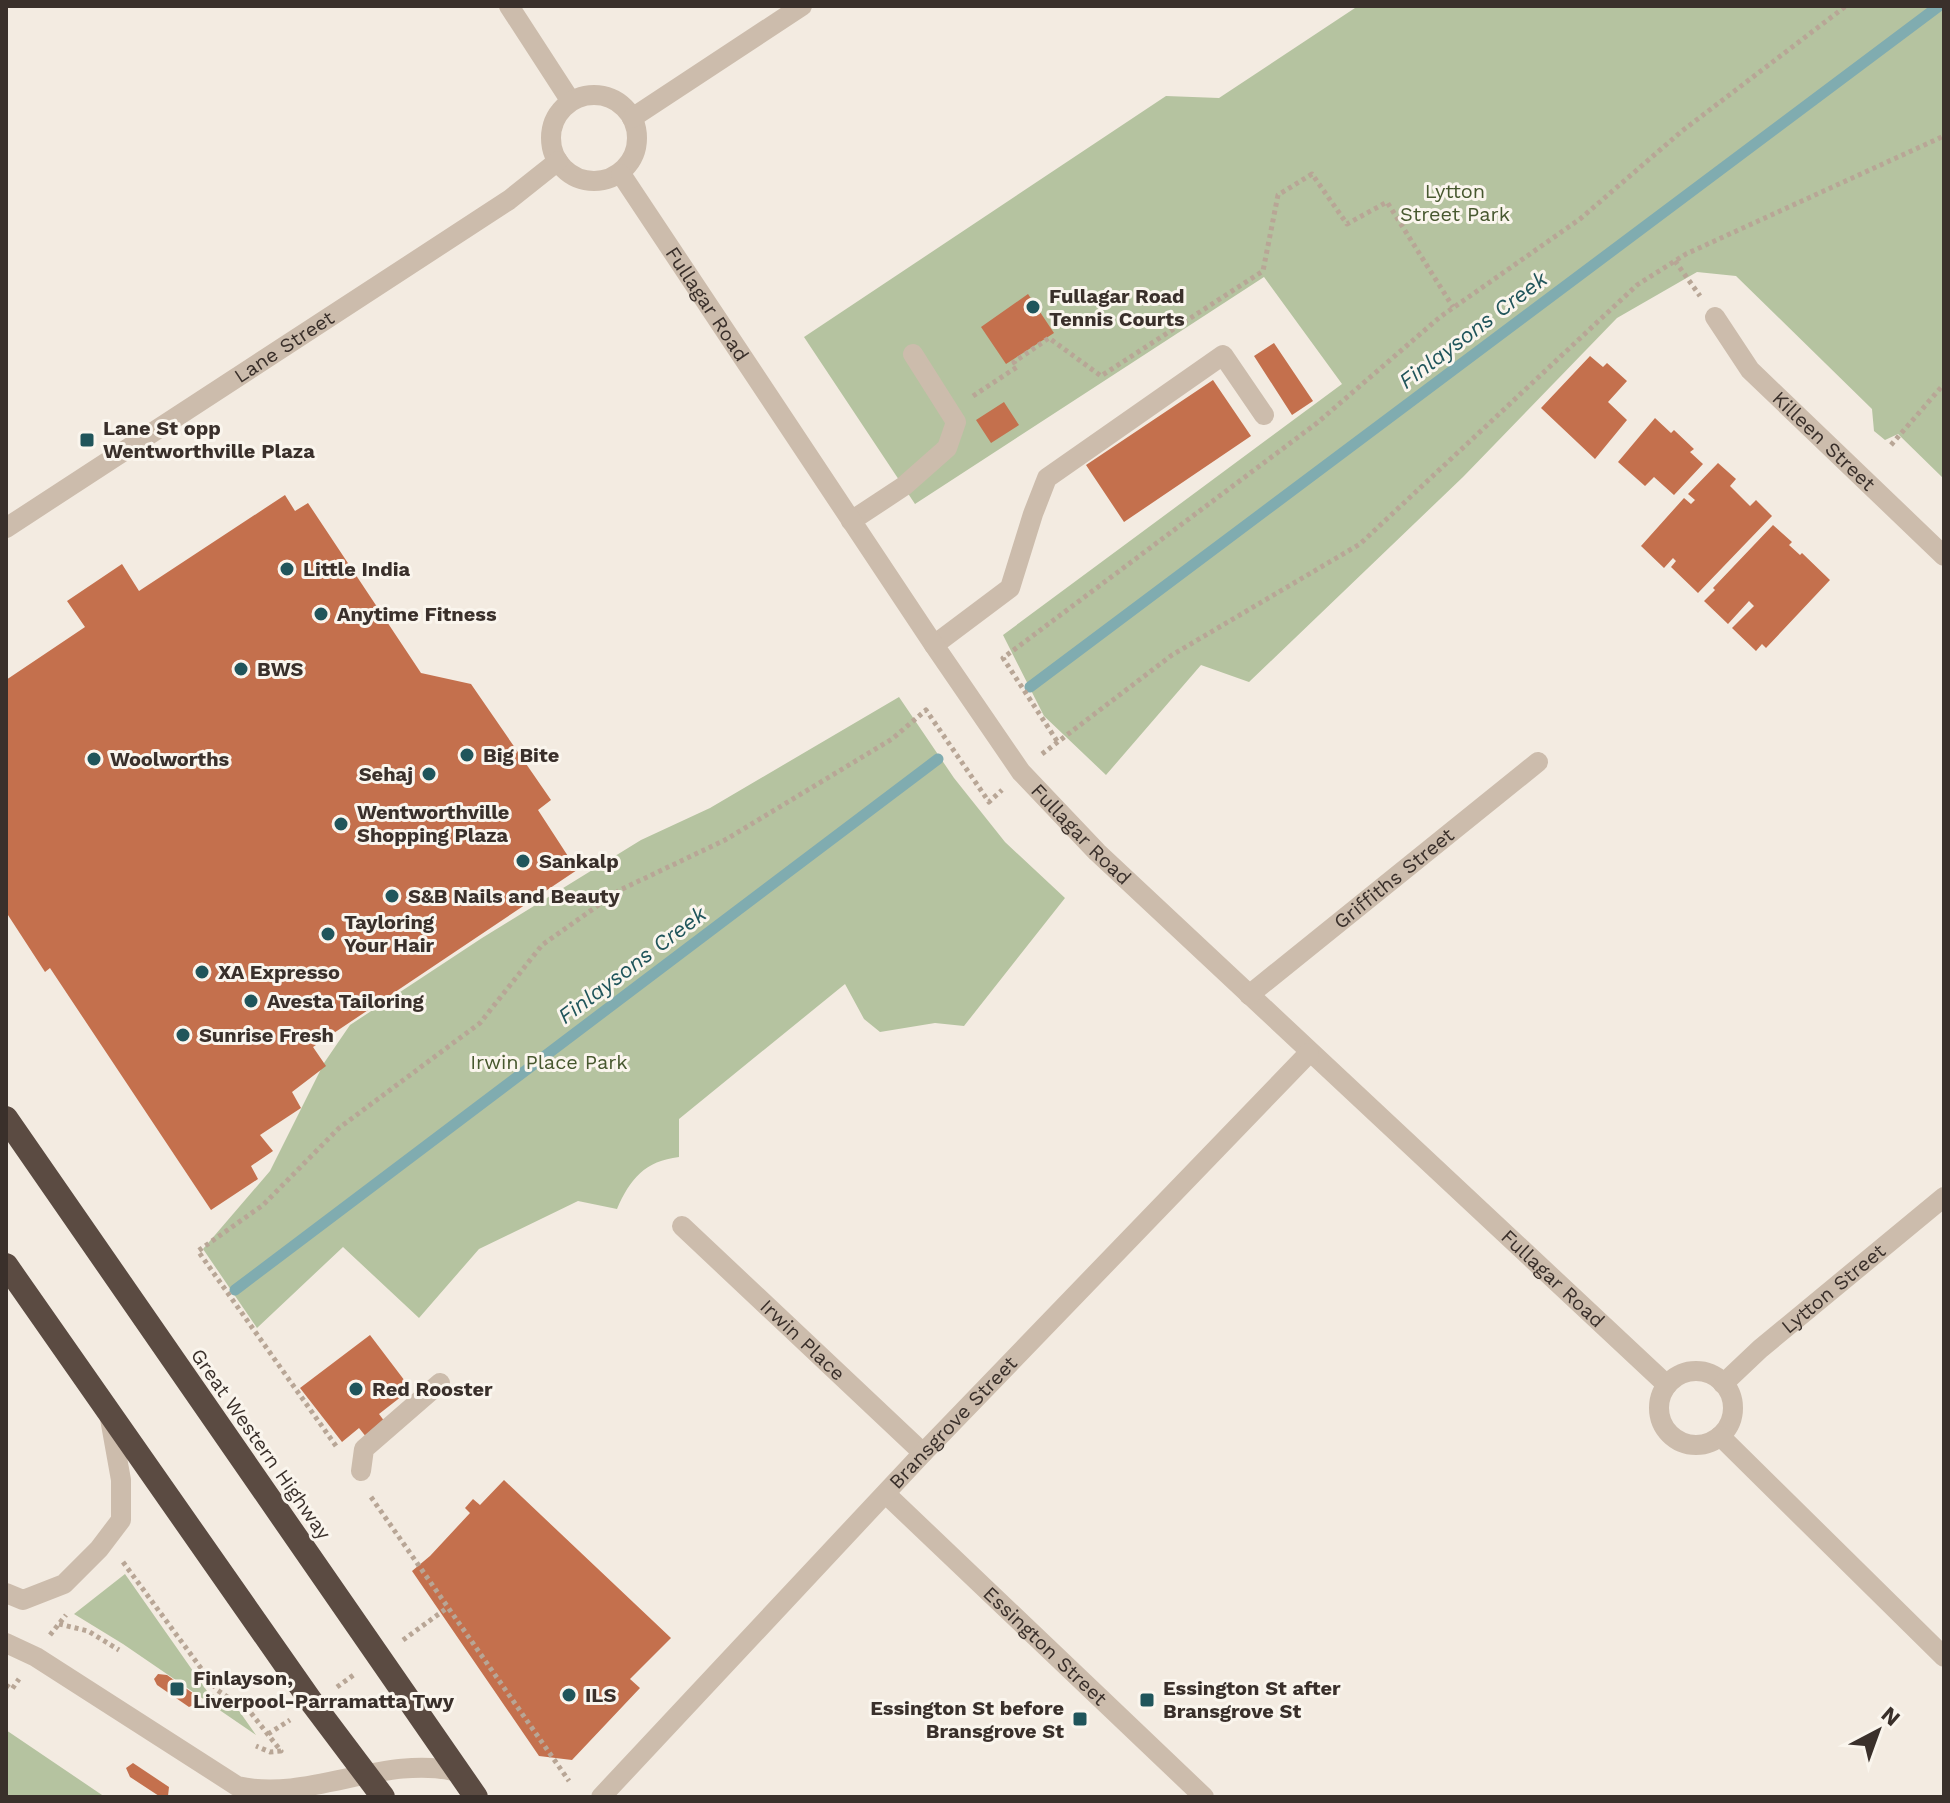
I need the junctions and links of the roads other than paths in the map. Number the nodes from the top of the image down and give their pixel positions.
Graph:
1 (509, 6) edge
2 (802, 6) edge
3 (570, 100) junction
4 (632, 118) junction
5 (558, 161) junction
6 (621, 174) junction
7 (1715, 317) road end
8 (913, 354) dead end
9 (1264, 415) dead end
10 (851, 521) junction
11 (6, 528) edge
12 (1944, 556) edge
13 (934, 645) junction
14 (1538, 762) dead end
15 (1249, 995) junction
16 (1309, 1053) junction
17 (6, 1118) edge
18 (1944, 1197) edge
19 (682, 1226) dead end
20 (6, 1265) edge
21 (440, 1383) dead end
22 (1723, 1384) junction
23 (1667, 1385) junction
24 (109, 1412) junction
25 (1720, 1436) junction
26 (923, 1453) junction
27 (364, 1481) road end
28 (886, 1494) junction
29 (6, 1593) edge
30 (6, 1643) edge
31 (1944, 1657) edge
32 (466, 1784) edge
33 (376, 1787) edge
34 (240, 1792) edge
35 (486, 1797) edge
36 (601, 1797) edge
37 (1204, 1797) edge

1 - 3 street
2 - 4 street
3 - 4 street
3 - 5 street
4 - 6 street
5 - 6 street
5 - 11 street, Lane Street
6 - 10 street, Fullagar Road
7 - 12 street, Killeen Street
8 - 10 street
9 - 13 street
10 - 13 street, Fullagar Road
13 - 15 street, Fullagar Road
14 - 15 street, Griffiths Street
15 - 16 street, Fullagar Road
16 - 23 street, Fullagar Road
16 - 26 street, Bransgrove Street
17 - 32 highway, Great Western Highway
18 - 22 street, Lytton Street
19 - 26 street, Irwin Place
20 - 24 highway
21 - 27 street
22 - 23 street
22 - 25 street
23 - 25 street
24 - 29 street
24 - 33 highway
25 - 31 street
26 - 28 street, Bransgrove Street
28 - 36 street, Bransgrove Street
28 - 37 street, Essington Street
30 - 34 street
32 - 33 street
32 - 35 highway, Great Western Highway
33 - 34 street

